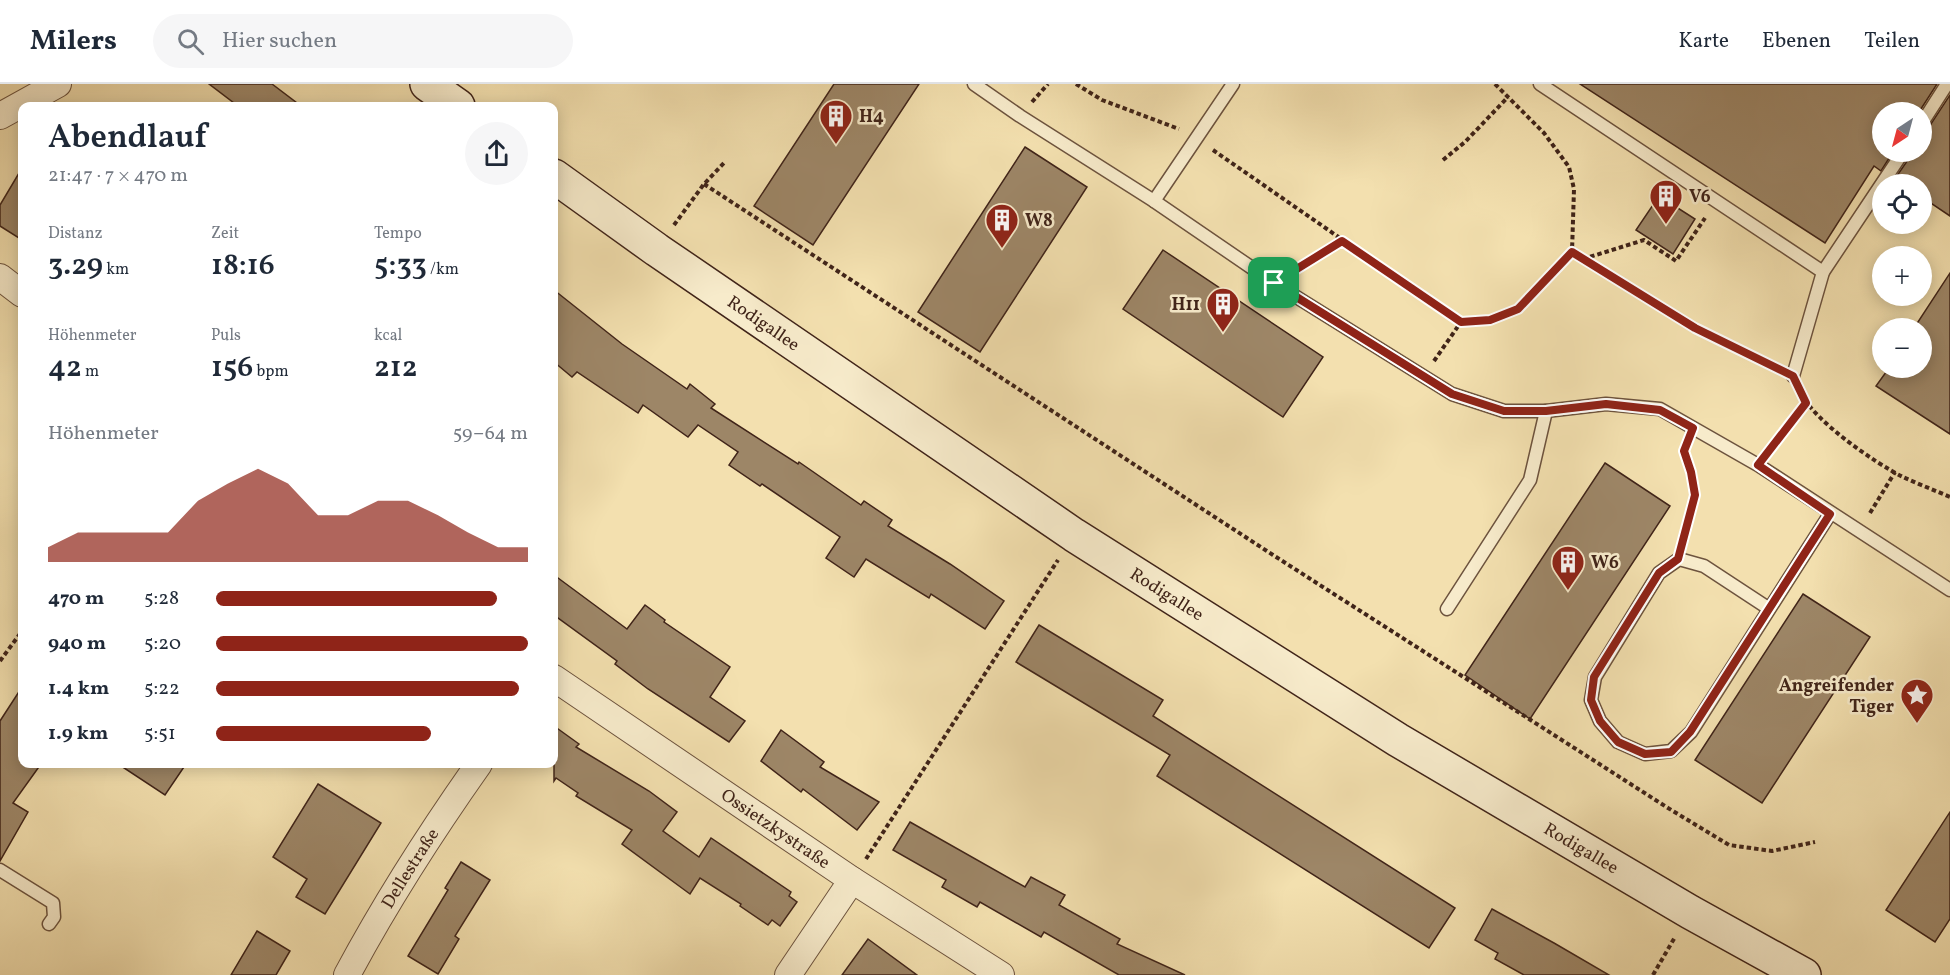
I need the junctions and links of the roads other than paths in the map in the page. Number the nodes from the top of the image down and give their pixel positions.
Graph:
1 (58, 84) edge
2 (427, 84) edge
3 (974, 84) edge
4 (1233, 84) edge
5 (1540, 84) edge
6 (1947, 84) edge
7 (25, 102) edge
8 (452, 102) edge
9 (18, 106) edge
10 (1932, 107) edge
11 (0, 116) edge
12 (1896, 162) edge
13 (558, 179) edge
14 (1154, 201) junction
15 (1823, 273) junction
16 (0, 277) edge
17 (18, 291) edge
18 (1793, 376) road end
19 (1546, 411) junction
20 (1830, 514) junction
21 (1950, 590) edge
22 (1768, 608) junction
23 (1446, 609) dead end
24 (558, 681) edge
25 (476, 768) edge
26 (0, 870) edge
27 (852, 880) junction
28 (49, 924) dead end
29 (346, 975) edge
30 (788, 975) edge
31 (1001, 975) edge
32 (1804, 975) edge

1 - 7 street
2 - 8 main road
3 - 14 lane
4 - 14 lane
5 - 15 lane
6 - 10 lane
9 - 11 street
12 - 15 lane
13 - 32 main road, Rodigallee
14 - 19 lane
15 - 18 lane
16 - 17 street
19 - 20 lane
19 - 23 lane
20 - 21 lane
20 - 22 lane
22 - 22 lane
24 - 27 street, Ossietzkystraße
25 - 29 street, Dellestraße
26 - 28 lane
27 - 30 street
27 - 31 street, Ossietzkystraße

